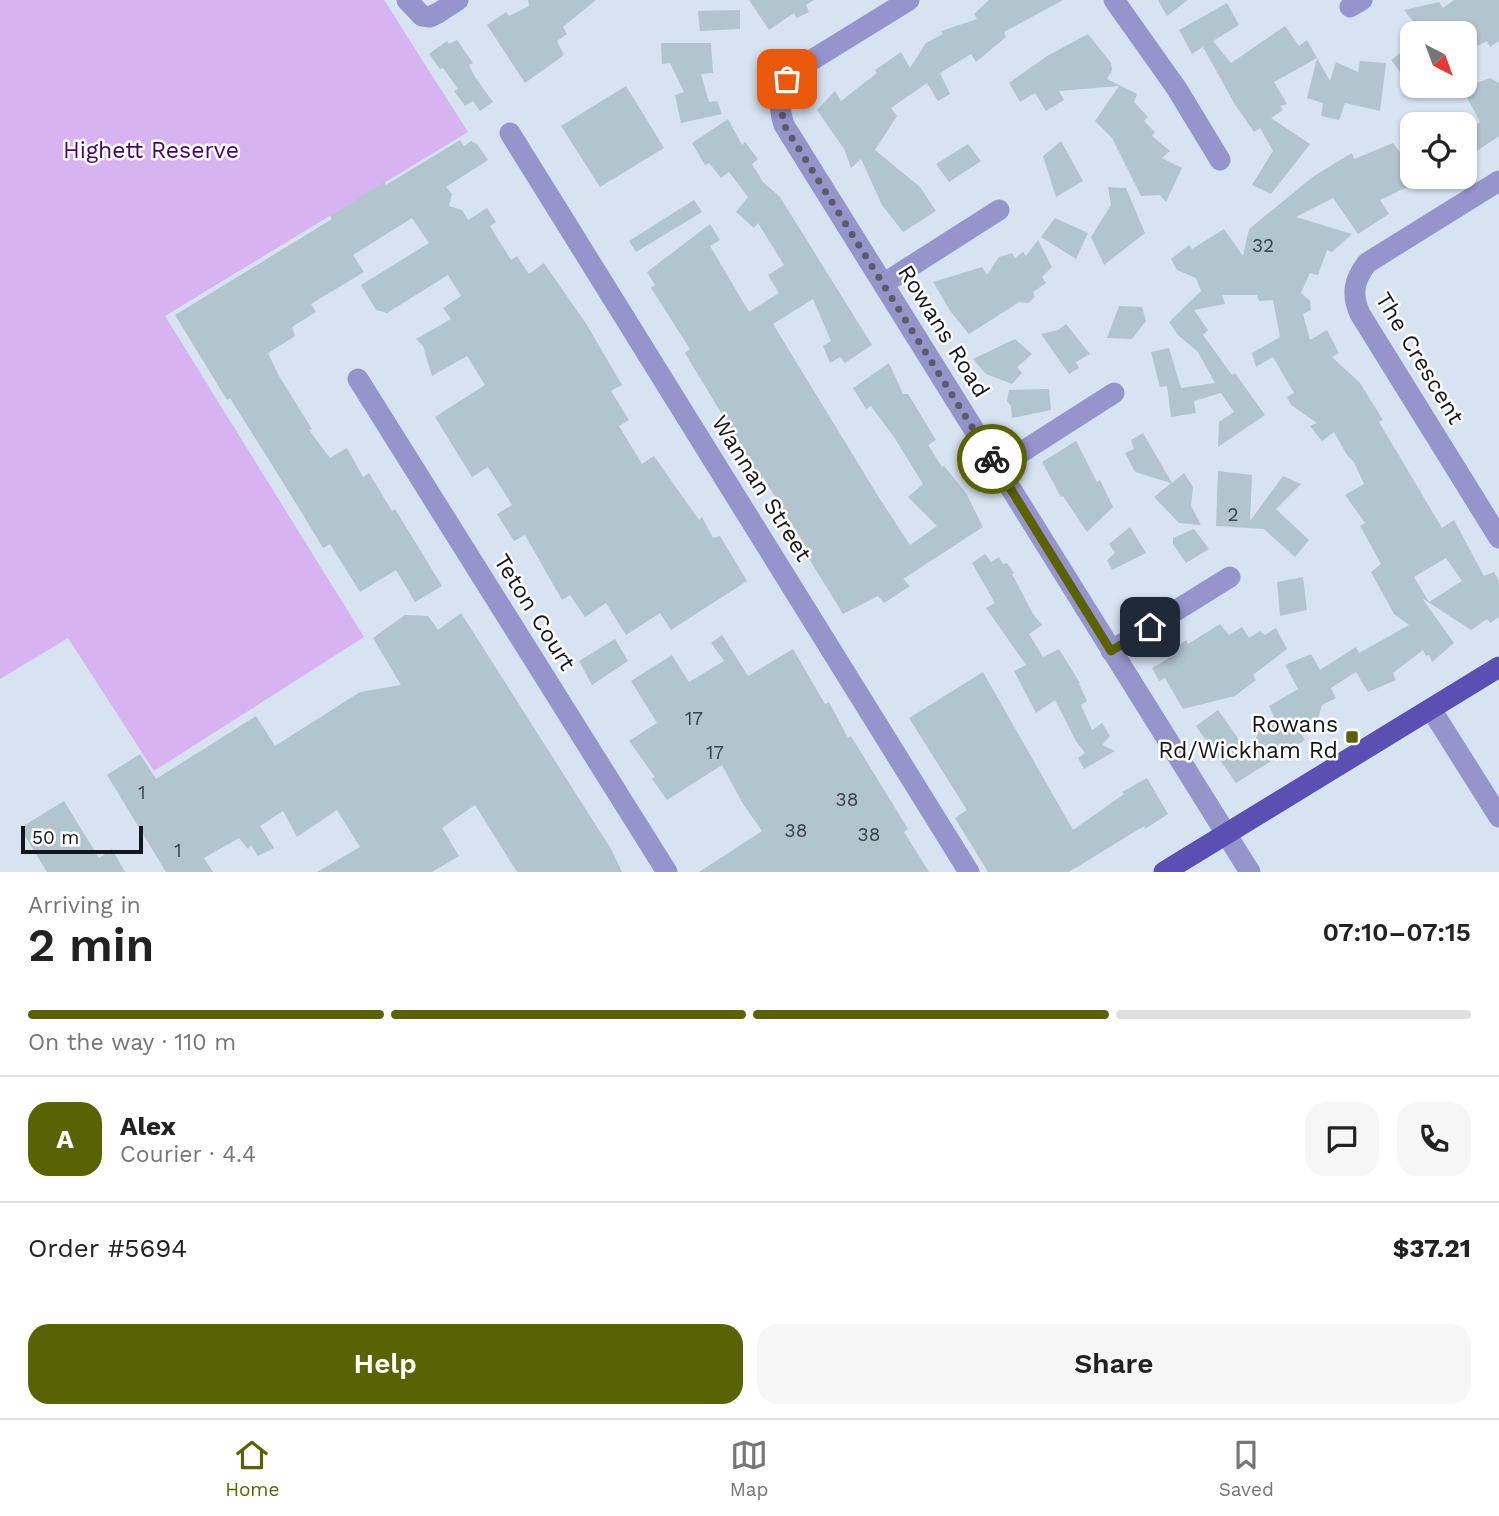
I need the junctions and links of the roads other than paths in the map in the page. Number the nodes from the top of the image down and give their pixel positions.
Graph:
1 (407, 0) edge
2 (458, 0) edge
3 (909, 0) edge
4 (1114, 0) edge
5 (510, 133) dead end
6 (1220, 160) dead end
7 (1499, 181) edge
8 (999, 210) dead end
9 (883, 284) junction
10 (359, 379) dead end
11 (1114, 393) dead end
12 (997, 468) junction
13 (1499, 538) edge
14 (1230, 577) dead end
15 (1111, 651) junction
16 (1499, 667) edge
17 (1431, 709) junction
18 (1499, 817) edge
19 (1226, 834) junction
20 (667, 872) edge
21 (969, 872) edge
22 (1164, 872) edge
23 (1250, 872) edge

1 - 2 street
3 - 9 street, Rowans Road
4 - 6 street
5 - 21 street, Wannan Street
7 - 13 street, The Crescent
8 - 9 street
9 - 12 street, Rowans Road
10 - 20 street, Teton Court
11 - 12 street
12 - 15 street, Rowans Road
14 - 15 street
15 - 19 street, Rowans Road
16 - 17 main road
17 - 18 street
17 - 19 main road
19 - 22 main road
19 - 23 street, Rowans Road

